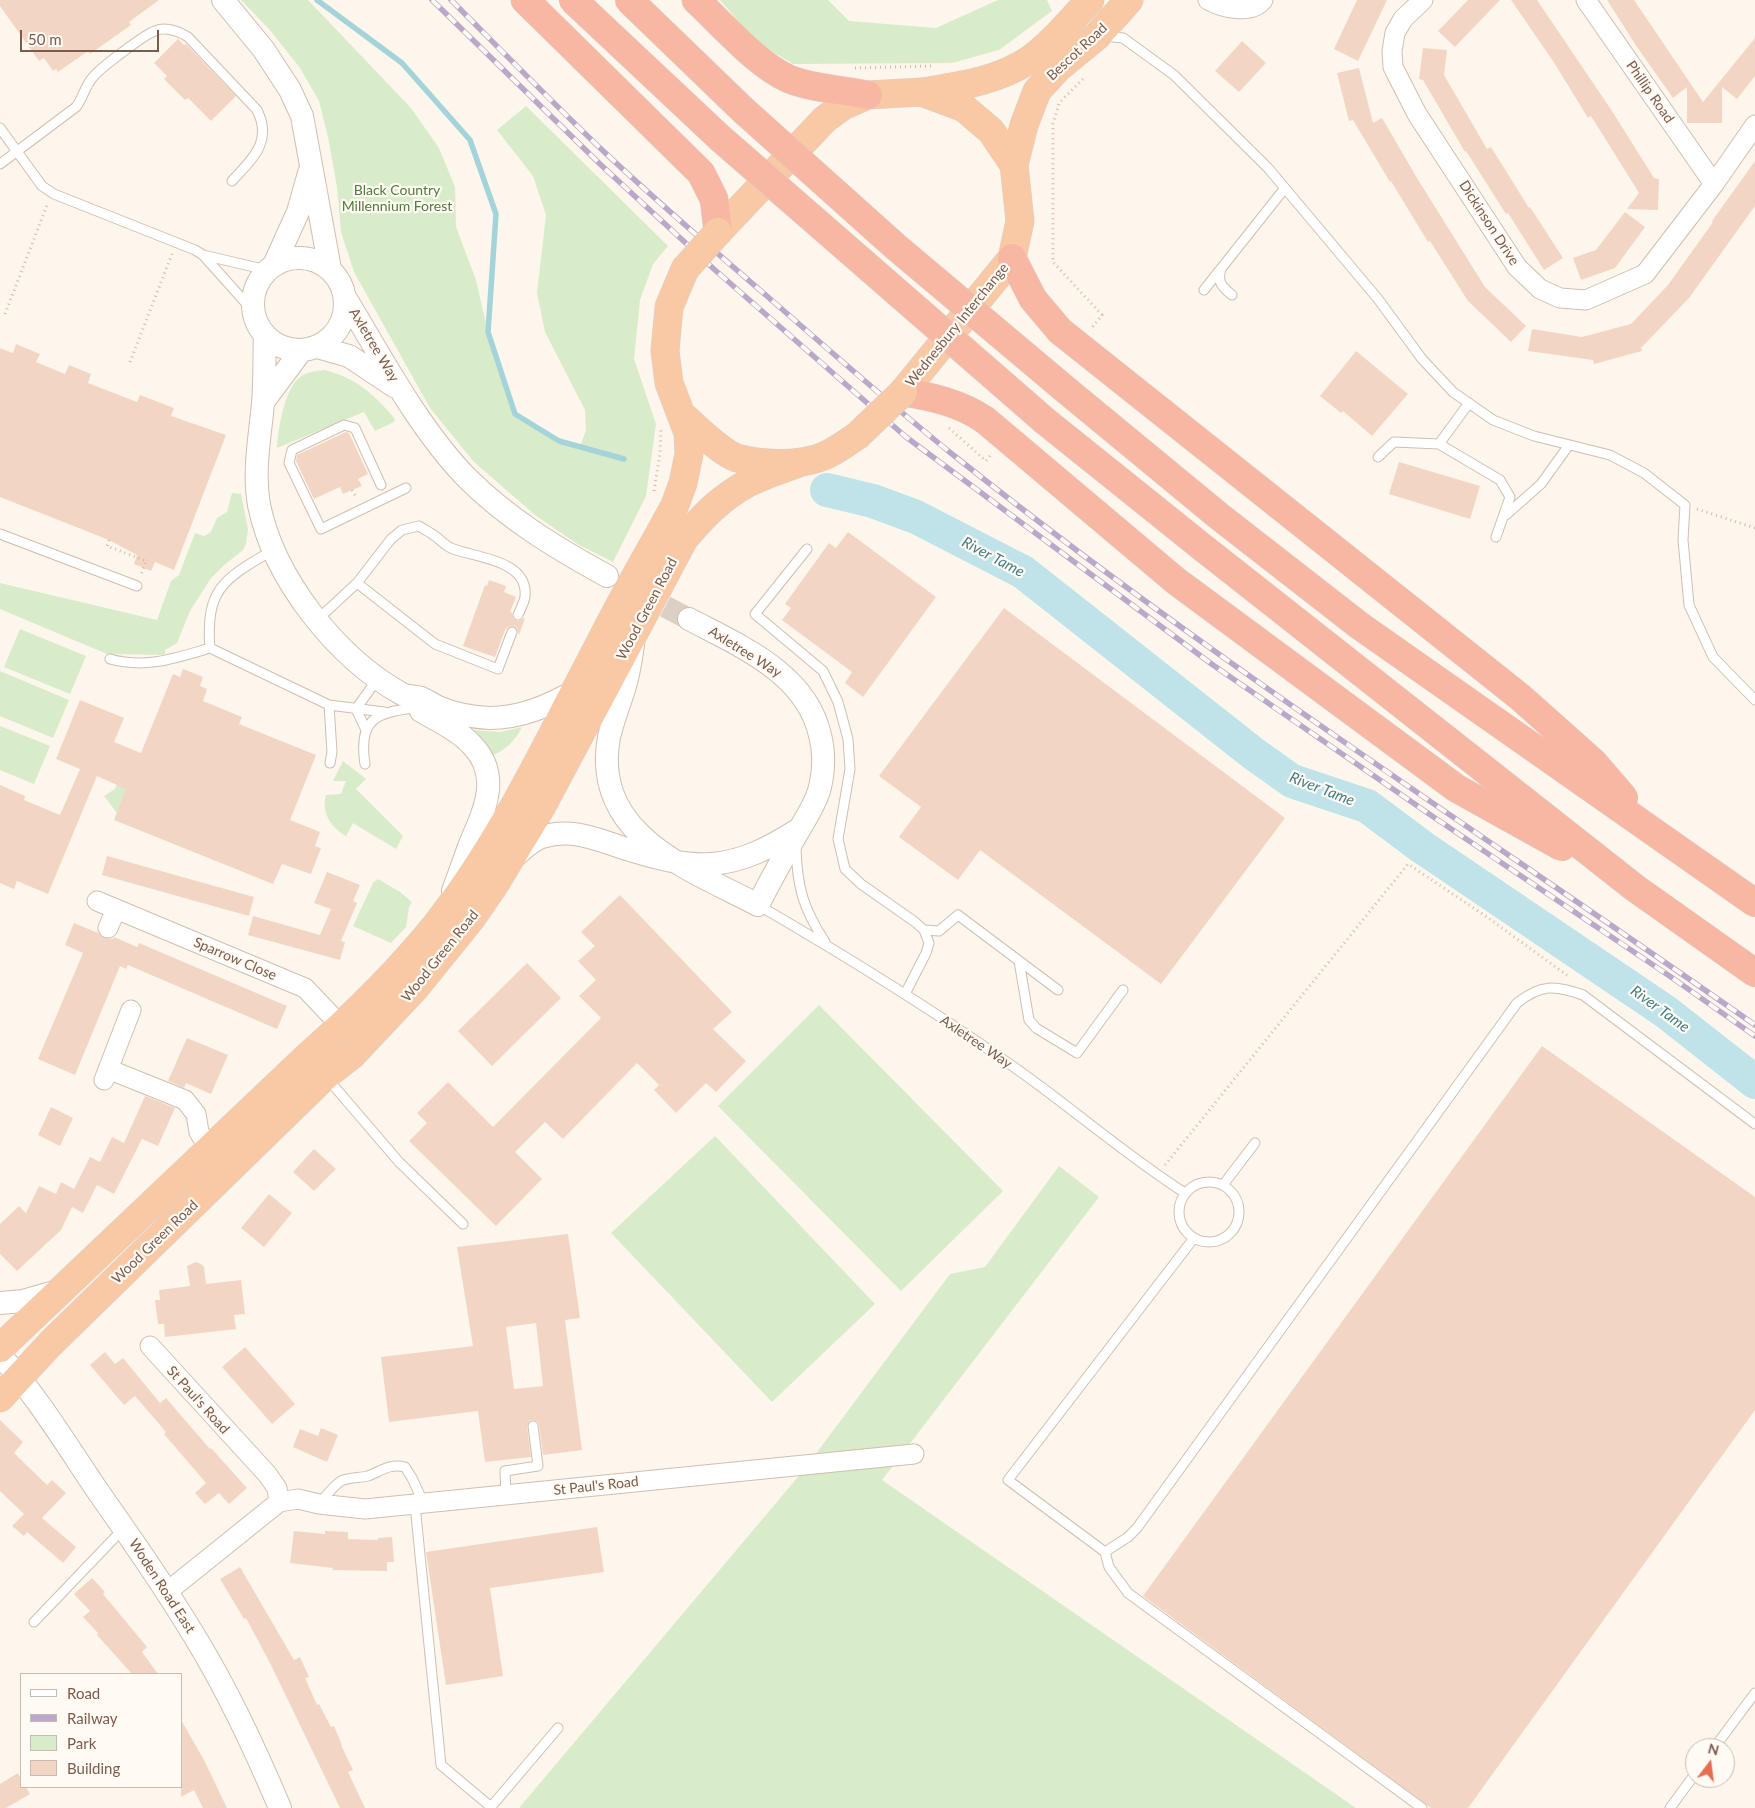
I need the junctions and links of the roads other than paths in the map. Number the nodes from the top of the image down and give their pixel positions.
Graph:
1 (223, 0) edge
2 (525, 0) edge
3 (574, 0) edge
4 (629, 0) edge
5 (696, 0) edge
6 (1090, 0) edge
7 (1129, 0) edge
8 (1208, 0) edge
9 (1263, 0) edge
10 (1423, 0) edge
11 (1586, 0) edge
12 (1062, 30) junction
13 (1097, 36) junction
14 (921, 92) junction
15 (868, 95) junction
16 (1755, 125) edge
17 (0, 128) edge
18 (17, 151) junction
19 (0, 164) edge
20 (1014, 165) junction
21 (310, 169) junction
22 (232, 181) dead end
23 (1714, 184) junction
24 (1286, 188) junction
25 (718, 232) junction
26 (203, 255) junction
27 (1012, 258) junction
28 (270, 268) junction
29 (330, 269) junction
30 (1221, 269) junction
31 (1204, 290) dead end
32 (1232, 295) dead end
33 (346, 299) junction
34 (253, 311) junction
35 (265, 335) junction
36 (309, 349) junction
37 (402, 392) junction
38 (903, 392) junction
39 (263, 402) junction
40 (1469, 403) junction
41 (672, 418) junction
42 (1439, 444) junction
43 (1569, 445) junction
44 (1378, 457) dead end
45 (799, 463) junction
46 (381, 485) dead end
47 (406, 488) dead end
48 (1504, 516) junction
49 (0, 534) edge
50 (1496, 537) dead end
51 (807, 548) dead end
52 (274, 550) junction
53 (607, 576) dead end
54 (357, 583) junction
55 (137, 586) road end
56 (518, 615) dead end
57 (689, 619) tunnel mouth
58 (317, 620) junction
59 (638, 624) junction
60 (512, 632) dead end
61 (210, 648) junction
62 (110, 659) dead end
63 (378, 678) junction
64 (575, 691) junction
65 (1755, 700) edge
66 (409, 702) junction
67 (329, 705) junction
68 (356, 709) junction
69 (384, 712) junction
70 (366, 730) junction
71 (330, 763) dead end
72 (365, 764) dead end
73 (799, 829) junction
74 (1652, 830) junction
75 (511, 860) junction
76 (673, 861) junction
77 (1635, 888) junction
78 (97, 901) dead end
79 (1755, 903) edge
80 (758, 905) junction
81 (116, 909) junction
82 (445, 913) junction
83 (108, 928) dead end
84 (924, 930) junction
85 (826, 944) junction
86 (1019, 960) junction
87 (1755, 973) edge
88 (1058, 990) dead end
89 (1123, 990) dead end
90 (904, 994) junction
91 (131, 1010) dead end
92 (341, 1026) junction
93 (326, 1076) junction
94 (1755, 1124) edge
95 (1255, 1143) dead end
96 (209, 1149) junction
97 (1223, 1184) junction
98 (1185, 1193) junction
99 (463, 1224) dead end
100 (1194, 1238) junction
101 (61, 1290) junction
102 (0, 1303) edge
103 (150, 1346) dead end
104 (0, 1348) edge
105 (0, 1355) edge
106 (20, 1378) junction
107 (0, 1398) edge
108 (533, 1426) dead end
109 (914, 1454) dead end
110 (506, 1495) junction
111 (279, 1502) junction
112 (319, 1504) junction
113 (420, 1504) junction
114 (124, 1528) junction
115 (1105, 1552) junction
116 (167, 1592) junction
117 (34, 1622) dead end
118 (1755, 1692) edge
119 (558, 1728) dead end
120 (1721, 1738) edge
121 (1685, 1788) edge
122 (491, 1807) edge
123 (280, 1808) edge
124 (1422, 1808) edge
125 (1670, 1808) edge

1 - 21 street
2 - 25 highway
3 - 77 highway, bridge
4 - 74 highway, bridge
5 - 15 highway
6 - 12 highway, Bescot Road
7 - 13 highway, Bescot Road
8 - 9 street
10 - 23 street, Dickinson Drive
11 - 23 street, Phillip Road
12 - 13 highway
12 - 14 highway, Bescot Road
13 - 20 highway, Bescot Road
13 - 24 lane
14 - 15 highway, Wednesbury Interchange
14 - 20 highway, Wednesbury Interchange
15 - 25 highway, Wednesbury Interchange
16 - 23 street, Dickinson Drive
17 - 18 lane
18 - 19 lane
18 - 22 lane
18 - 26 lane
20 - 27 highway, Wednesbury Interchange
21 - 28 street
21 - 29 street
24 - 30 lane
24 - 40 lane
25 - 41 highway, Wednesbury Interchange, bridge
26 - 28 lane
26 - 34 lane
27 - 38 highway, Wednesbury Interchange
27 - 74 highway, bridge
28 - 29 street
28 - 34 street
29 - 33 street
30 - 31 lane
30 - 32 lane
33 - 36 street
33 - 37 street, Axletree Way
34 - 35 street
35 - 36 street
35 - 39 street
36 - 37 street, Axletree Way
36 - 39 street
37 - 53 street, Axletree Way
38 - 45 highway, Wednesbury Interchange, bridge
38 - 77 highway, bridge
39 - 52 street
40 - 42 lane
40 - 43 lane
41 - 45 highway, Wednesbury Interchange
41 - 64 highway, Wood Green Road
42 - 44 lane
42 - 48 lane
43 - 48 lane
43 - 65 lane
45 - 59 highway, Wood Green Road
46 - 47 lane
48 - 50 lane
49 - 55 lane
51 - 84 lane
52 - 58 street
52 - 61 lane
54 - 56 lane
54 - 58 lane
54 - 60 lane
57 - 73 street, Axletree Way
58 - 63 street
59 - 75 highway, Wood Green Road
59 - 76 street, Axletree Way
61 - 62 lane
61 - 67 lane
63 - 66 street
63 - 68 lane
64 - 66 street
64 - 82 highway, Wood Green Road
66 - 69 lane
66 - 82 street
67 - 68 lane
67 - 71 lane
68 - 69 lane
68 - 70 lane
69 - 70 lane
70 - 72 lane
73 - 76 street, Axletree Way
73 - 80 street, Axletree Way
73 - 85 lane
74 - 79 highway, bridge
75 - 76 street, Axletree Way
75 - 93 highway, Wood Green Road
76 - 80 street, Axletree Way
77 - 87 highway, bridge
78 - 81 street, Sparrow Close
80 - 85 lane, Axletree Way
81 - 83 street
81 - 92 street, Sparrow Close
82 - 92 highway, Wood Green Road
84 - 86 lane
84 - 90 lane
85 - 90 lane, Axletree Way
86 - 88 lane
86 - 89 lane
90 - 98 lane, Axletree Way
91 - 96 street
92 - 96 highway, Wood Green Road
93 - 99 lane
93 - 106 highway, Wood Green Road
94 - 115 lane
95 - 97 lane
96 - 101 highway, Wood Green Road
97 - 98 lane
97 - 100 lane
98 - 100 lane
100 - 115 lane
101 - 102 street
101 - 104 highway, Wood Green Road
103 - 111 street, St Paul's Road
105 - 106 street, Woden Road East
106 - 107 highway, Wood Green Road
106 - 114 street, Woden Road East
108 - 110 lane
109 - 110 street, St Paul's Road
110 - 113 street, St Paul's Road
111 - 112 street, St Paul's Road
111 - 116 street
112 - 113 street, St Paul's Road
112 - 113 lane
113 - 122 lane
114 - 116 street, Woden Road East
114 - 117 lane
115 - 124 lane
116 - 123 street, Woden Road East
118 - 120 lane
119 - 122 lane
121 - 125 lane

